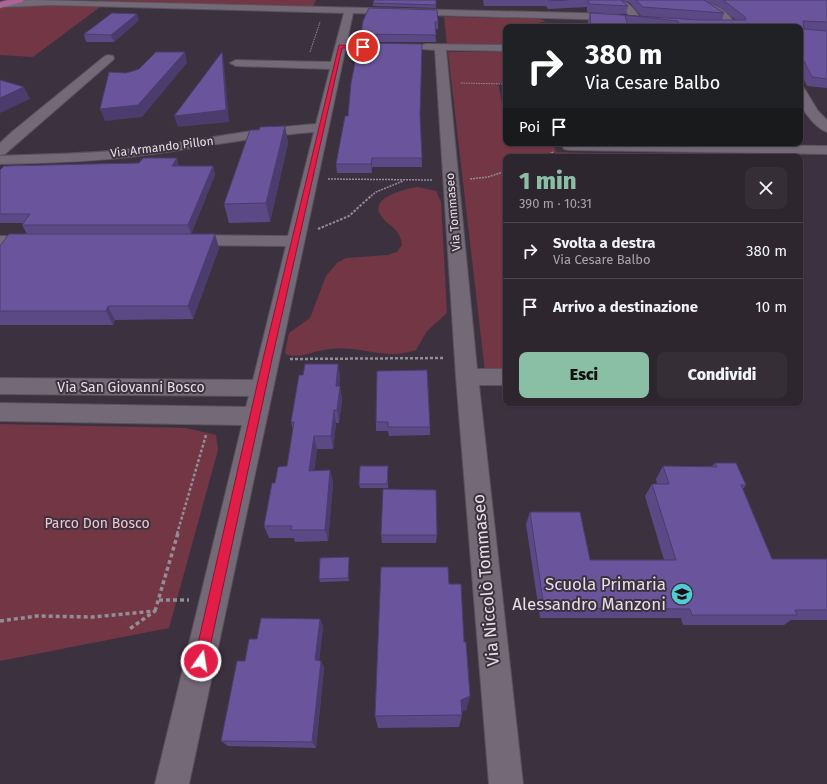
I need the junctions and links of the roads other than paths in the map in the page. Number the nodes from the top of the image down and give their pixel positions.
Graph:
1 (19, 0) edge
2 (33, 0) edge
3 (618, 0) edge
4 (697, 0) edge
5 (51, 2) junction
6 (3, 5) edge
7 (178, 6) junction
8 (349, 11) junction
9 (168, 15) dead end
10 (549, 15) junction
11 (554, 24) edge
12 (731, 24) edge
13 (417, 47) edge
14 (440, 47) junction
15 (503, 48) edge
16 (109, 58) dead end
17 (236, 63) dead end
18 (337, 66) junction
19 (803, 96) edge
20 (813, 113) junction
21 (827, 114) edge
22 (323, 128) junction
23 (827, 128) edge
24 (569, 146) edge
25 (827, 150) edge
26 (0, 151) edge
27 (601, 152) edge
28 (0, 160) edge
29 (54, 240) edge
30 (169, 240) edge
31 (0, 241) edge
32 (295, 241) junction
33 (466, 367) junction
34 (503, 376) edge
35 (0, 386) edge
36 (261, 388) junction
37 (0, 412) edge
38 (255, 416) junction
39 (172, 784) edge
40 (506, 784) edge

1 - 6 main road
2 - 5 street
3 - 10 street
4 - 12 street
5 - 6 street
5 - 7 street
7 - 8 street
7 - 9 street
8 - 10 street
8 - 18 street
10 - 11 street
13 - 14 street
14 - 15 street
14 - 33 street, Via Tommaseo
16 - 26 street
17 - 18 street
18 - 22 street
19 - 20 street
20 - 21 street
20 - 23 street
22 - 28 street, Via Armando Pillon
22 - 32 street
24 - 27 street
25 - 27 street
29 - 31 street
30 - 32 street
32 - 36 street
33 - 34 street
33 - 40 street, Via Niccolò Tommaseo
35 - 36 street, Via San Giovanni Bosco
36 - 38 street
37 - 38 street, Via San Giovanni Bosco
38 - 39 street

